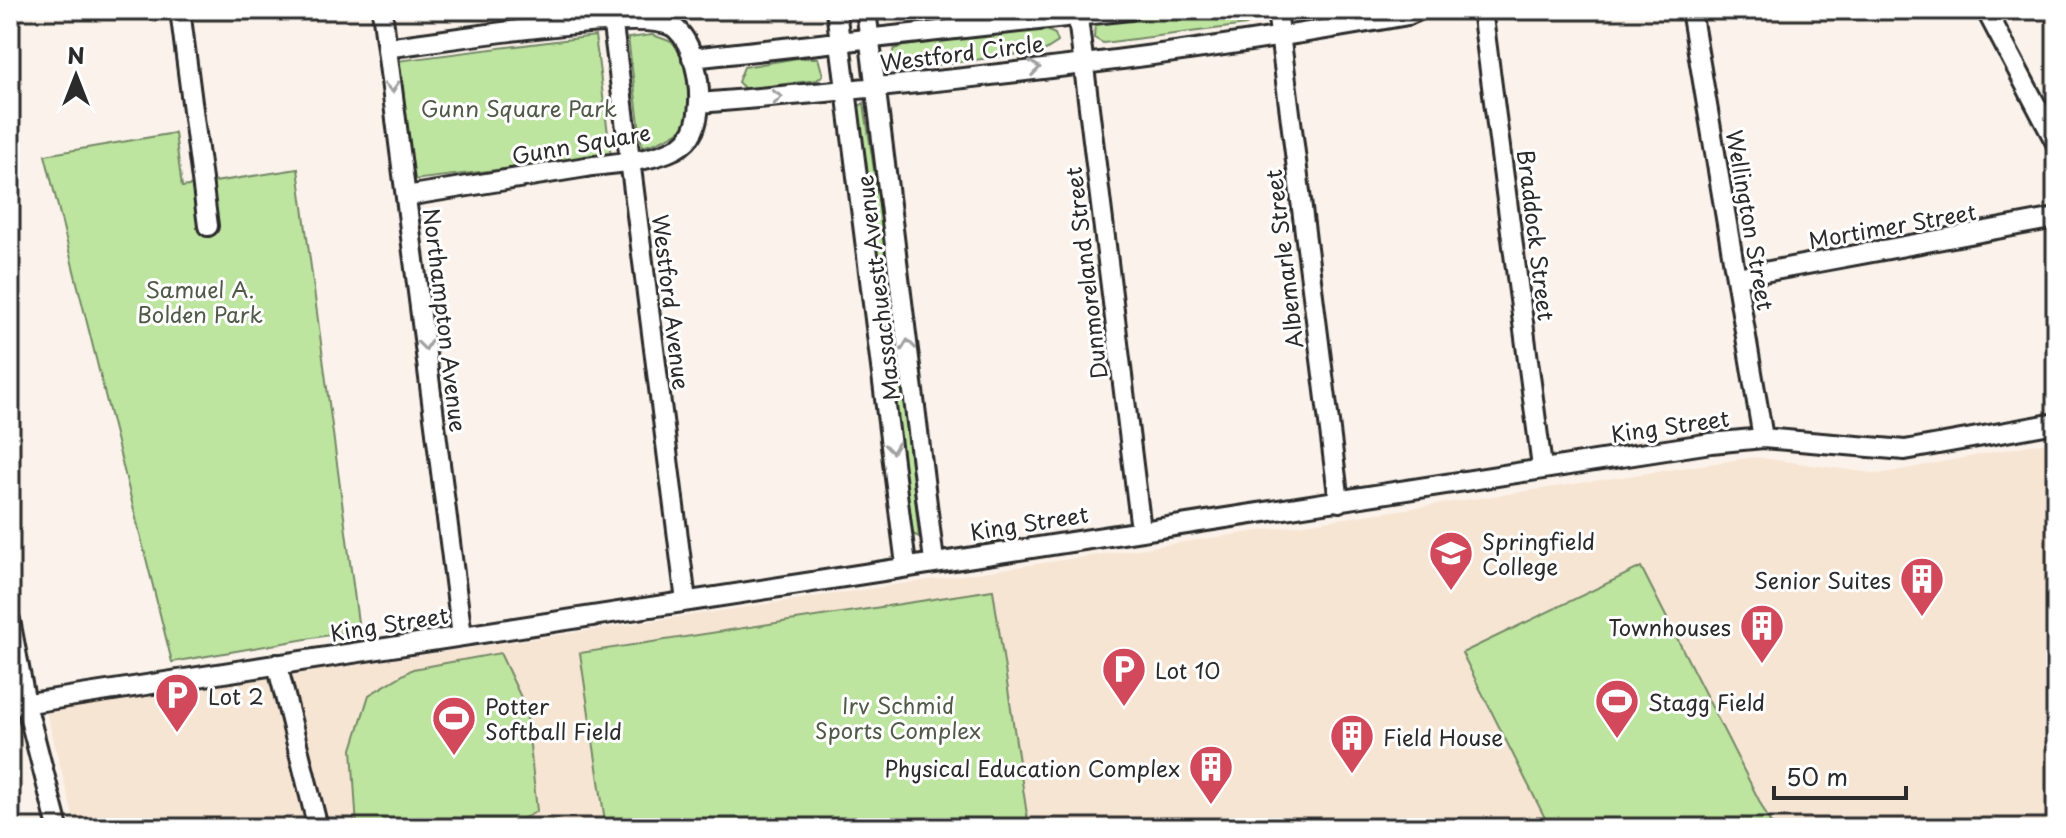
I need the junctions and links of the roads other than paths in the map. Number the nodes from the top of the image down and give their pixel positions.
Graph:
1 (180, 10) edge
2 (382, 10) edge
3 (836, 10) edge
4 (866, 10) edge
5 (1130, 10) edge
6 (1277, 10) edge
7 (1419, 10) edge
8 (1482, 10) edge
9 (1691, 10) edge
10 (1986, 10) edge
11 (1077, 13) edge
12 (612, 16) edge
13 (1280, 38) junction
14 (870, 40) junction
15 (840, 43) junction
16 (387, 48) junction
17 (692, 58) junction
18 (1084, 62) junction
19 (877, 87) junction
20 (846, 91) junction
21 (699, 103) junction
22 (2056, 143) edge
23 (630, 160) junction
24 (406, 196) junction
25 (2056, 218) edge
26 (208, 226) dead end
27 (1737, 277) junction
28 (903, 307) junction
29 (874, 310) junction
30 (2056, 423) edge
31 (1763, 438) junction
32 (1542, 467) junction
33 (1339, 502) junction
34 (1141, 530) junction
35 (934, 561) junction
36 (906, 565) junction
37 (686, 601) junction
38 (10, 620) edge
39 (462, 636) junction
40 (277, 664) junction
41 (18, 705) edge
42 (58, 828) edge
43 (318, 828) edge

1 - 26 street
2 - 16 street, Northampton Avenue
3 - 15 street
4 - 14 street, Massachuestt Avenue
5 - 11 street, Westford Circle
6 - 13 street, Albemarle Street
7 - 13 street, Westford Circle
8 - 32 street, Braddock Street
9 - 27 street, Wellington Street
10 - 22 street
11 - 14 street, Westford Circle
11 - 18 street, Dunmoreland Street
12 - 16 street, Gunn Square
12 - 17 street, Gunn Square
12 - 23 street, Westford Avenue
13 - 18 street, Westford Circle
13 - 33 street, Albemarle Street
14 - 15 street, Westford Circle
14 - 19 street, Massachuestt Avenue
15 - 17 street, Westford Circle
15 - 20 street
16 -> 24 street, Northampton Avenue
17 - 21 street, Gunn Square
19 -> 18 street, Westford Circle
18 - 34 street, Dunmoreland Street
19 - 20 street, Westford Circle
19 - 28 street, Massachuestt Avenue
21 -> 20 street, Westford Circle
20 - 29 street
21 - 23 street, Gunn Square
23 - 24 street, Gunn Square
23 - 37 street, Westford Avenue
24 -> 39 street, Northampton Avenue
25 - 27 street, Mortimer Street
27 - 31 street, Wellington Street
28 - 29 street
35 -> 28 street, Massachuestt Avenue
29 -> 36 street
30 - 31 street, King Street
31 - 32 street, King Street
32 - 33 street, King Street
33 - 34 street, King Street
34 - 35 street, King Street
35 - 36 street, King Street
36 - 37 street, King Street
37 - 39 street, King Street
38 - 41 street
39 - 40 street, King Street
40 - 41 street, King Street
40 - 43 street
41 - 42 street

